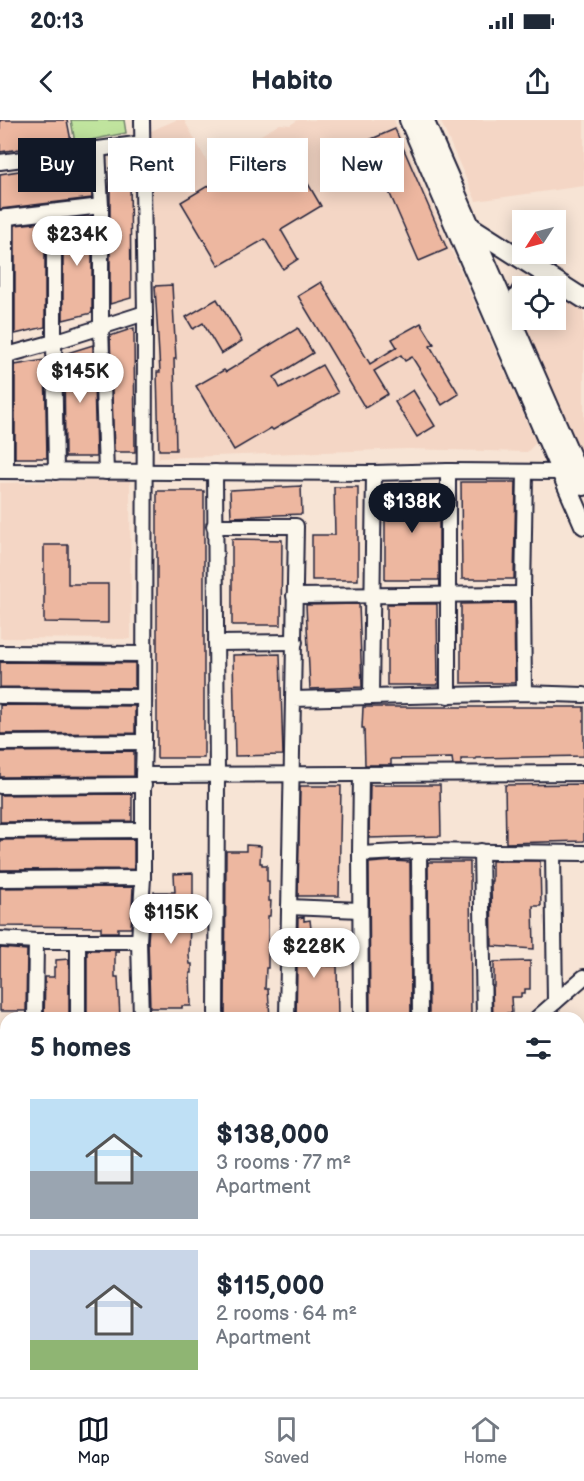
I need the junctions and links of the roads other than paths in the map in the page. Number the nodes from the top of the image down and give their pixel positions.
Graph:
1 (142, 120) edge
2 (409, 120) edge
3 (424, 120) edge
4 (142, 138) edge
5 (108, 148) edge
6 (98, 149) junction
7 (0, 162) edge
8 (143, 192) edge
9 (101, 206) junction
10 (54, 212) junction
11 (3, 218) edge
12 (470, 226) junction
13 (566, 292) edge
14 (581, 298) edge
15 (145, 313) junction
16 (512, 321) edge
17 (100, 327) junction
18 (516, 330) edge
19 (54, 342) junction
20 (3, 356) edge
21 (3, 471) edge
22 (448, 471) junction
23 (56, 472) junction
24 (106, 472) junction
25 (145, 472) junction
26 (215, 472) junction
27 (525, 472) junction
28 (561, 472) junction
29 (374, 473) junction
30 (584, 486) edge
31 (584, 525) edge
32 (214, 526) junction
33 (523, 594) junction
34 (373, 595) junction
35 (449, 595) junction
36 (294, 596) junction
37 (295, 642) junction
38 (216, 643) junction
39 (0, 653) edge
40 (144, 654) junction
41 (524, 693) junction
42 (584, 695) edge
43 (0, 696) edge
44 (448, 696) junction
45 (144, 697) junction
46 (371, 697) junction
47 (293, 699) junction
48 (144, 741) junction
49 (0, 743) edge
50 (584, 773) edge
51 (217, 774) junction
52 (292, 774) junction
53 (361, 774) junction
54 (143, 780) junction
55 (0, 786) edge
56 (143, 830) junction
57 (0, 831) edge
58 (419, 851) junction
59 (481, 851) junction
60 (553, 853) junction
61 (584, 853) edge
62 (360, 854) junction
63 (143, 878) junction
64 (0, 879) edge
65 (289, 907) junction
66 (360, 910) junction
67 (0, 939) edge
68 (36, 941) junction
69 (78, 941) junction
70 (139, 941) junction
71 (584, 977) edge
72 (555, 1002) junction
73 (35, 1012) edge
74 (78, 1012) edge
75 (141, 1012) edge
76 (216, 1012) edge
77 (287, 1012) edge
78 (361, 1012) edge
79 (420, 1012) edge
80 (484, 1012) edge
81 (544, 1012) edge

1 - 4 street
2 - 28 main road
3 - 12 main road
5 - 6 street
6 - 7 street
6 - 9 street
8 - 15 street
9 - 10 street
9 - 17 street
10 - 11 street
10 - 19 street
11 - 20 street
12 - 14 main road
12 - 16 main road
13 - 14 main road
15 - 17 street
15 - 25 street
17 - 19 street
17 - 24 street
18 - 30 main road
19 - 20 street
19 - 23 street
20 - 21 street
21 - 23 street
22 - 27 street
22 - 29 street
22 - 35 street
23 - 24 street
24 - 25 street
25 - 26 street
25 - 40 street
26 - 29 street
26 - 32 street
27 - 28 street
27 - 33 street
28 - 31 main road
29 - 34 street
32 - 36 street
32 - 38 street
33 - 35 street
33 - 41 street
34 - 35 street
34 - 36 street
34 - 46 street
35 - 44 street
36 - 37 street
37 - 38 street
37 - 47 street
38 - 51 street
39 - 40 street
40 - 45 street
41 - 42 street
41 - 44 street
43 - 45 street
44 - 46 street
45 - 48 street
46 - 47 street
47 - 52 street
48 - 49 street
48 - 54 street
50 - 53 street
51 - 52 street
51 - 54 street
51 - 76 street
52 - 53 street
52 - 65 street
53 - 62 street
54 - 55 street
54 - 56 street
56 - 57 street
56 - 63 street
58 - 59 street
58 - 62 street
58 - 79 street
59 - 60 street
59 - 80 street
60 - 61 street
60 - 72 street
62 - 66 street
63 - 64 street
63 - 70 street
65 - 66 street
65 - 77 street
66 - 78 street
67 - 68 street
68 - 69 street
68 - 73 street
69 - 70 street
69 - 74 street
70 - 75 street
71 - 72 street
72 - 81 street

